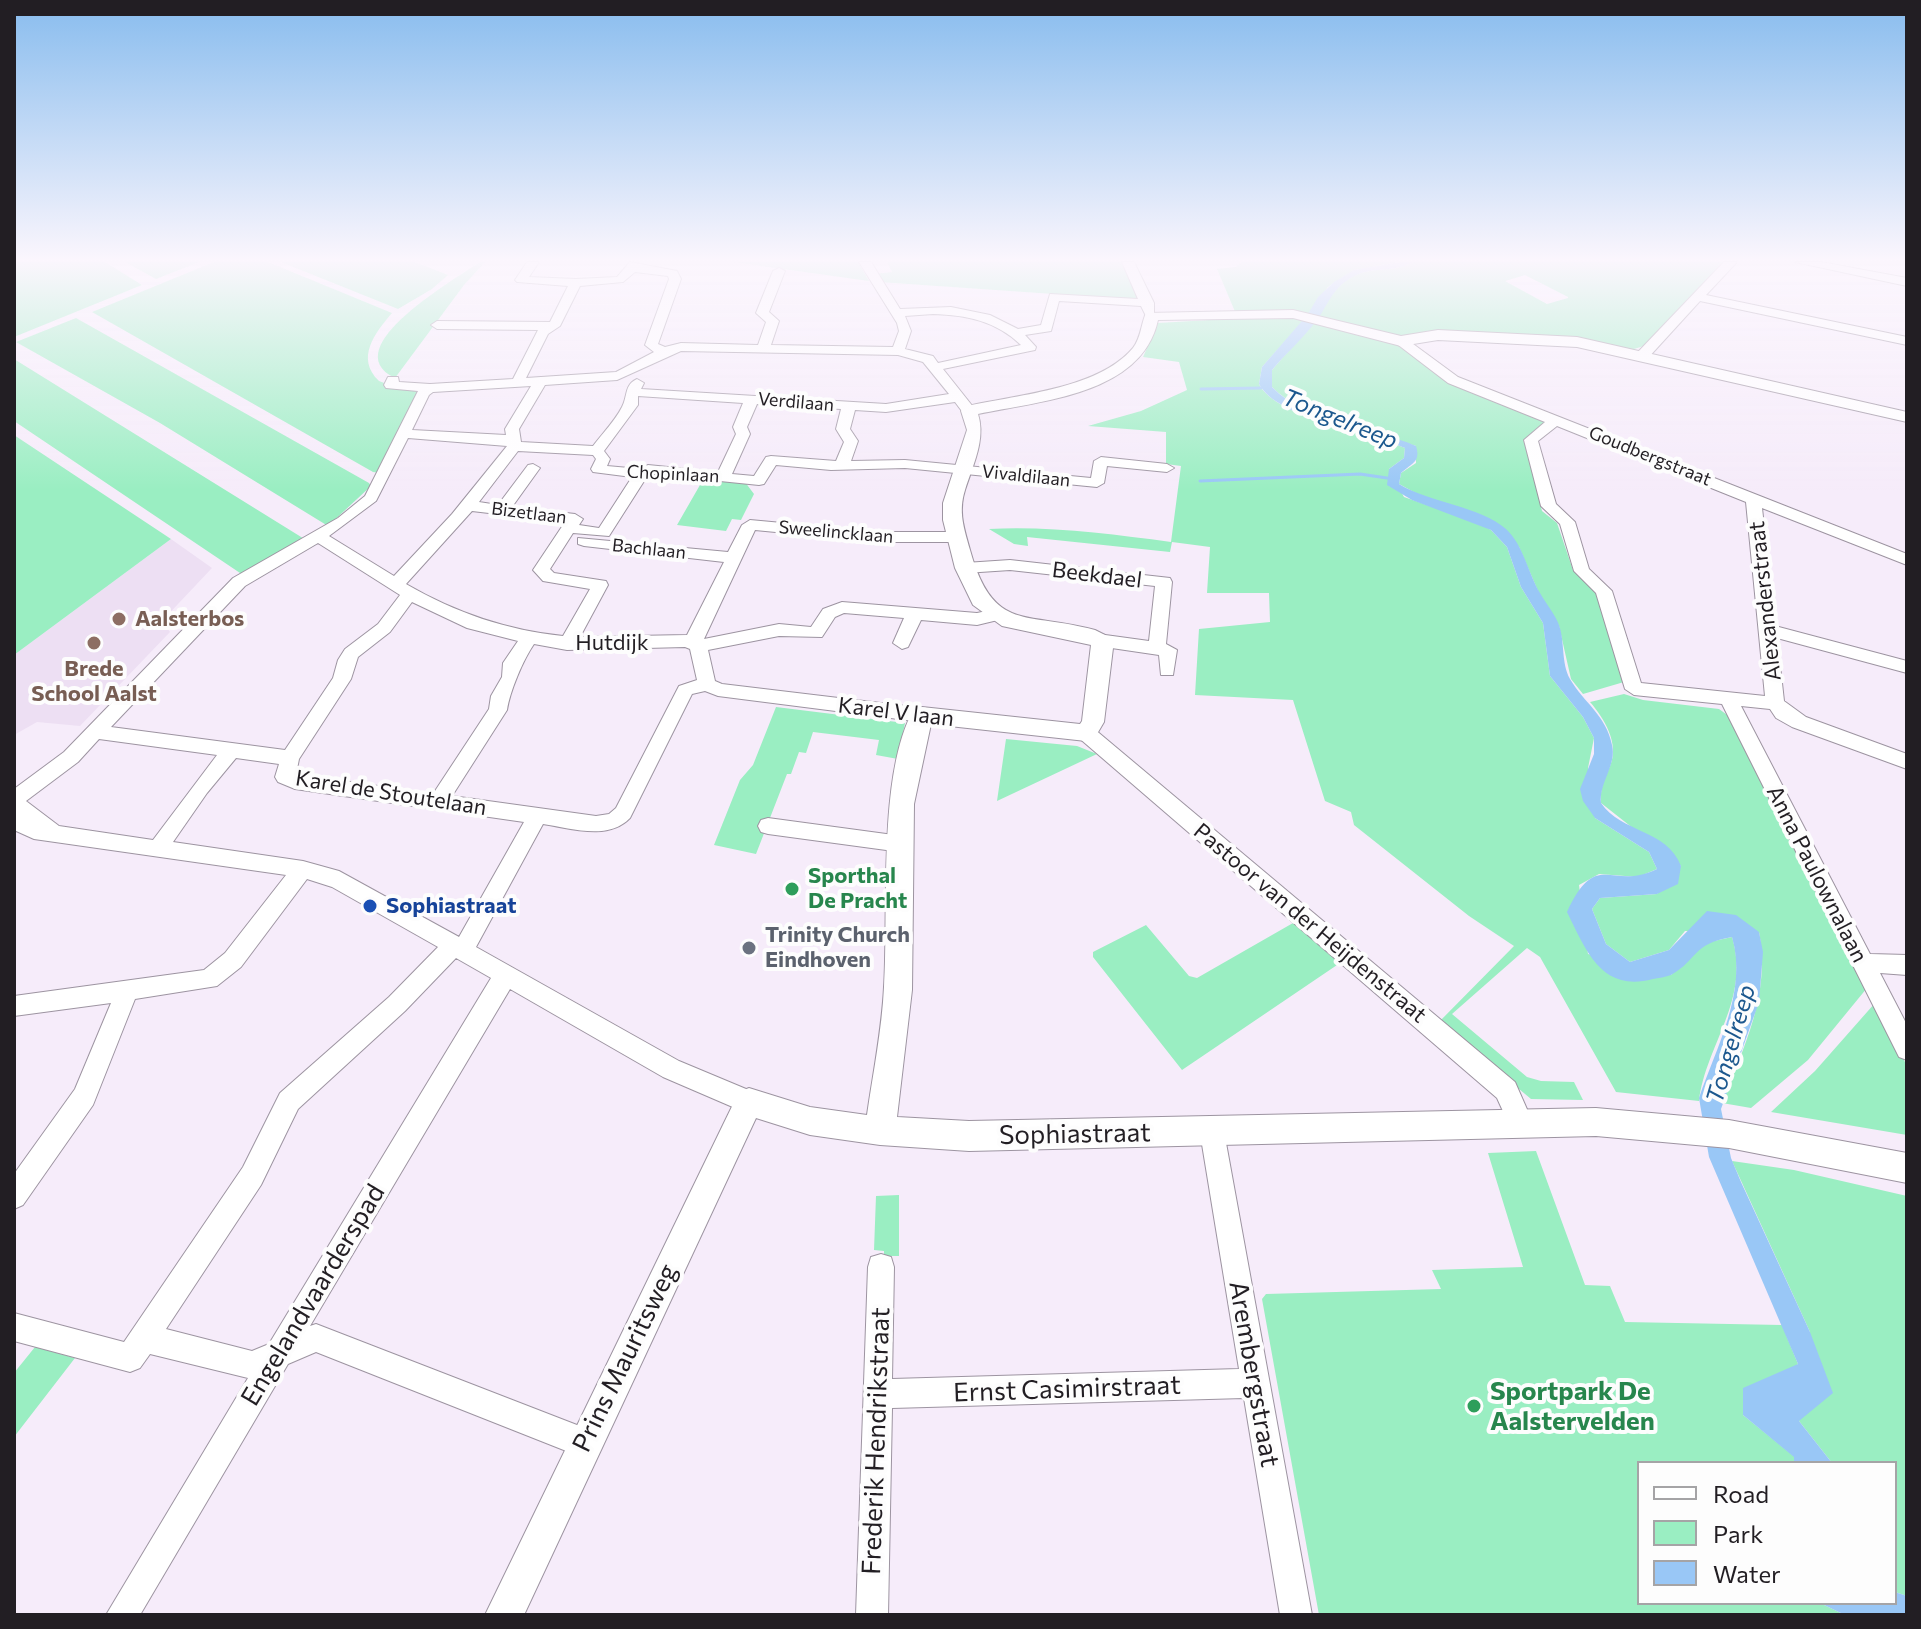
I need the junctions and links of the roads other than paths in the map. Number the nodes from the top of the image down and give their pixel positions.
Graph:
1 (540, 338) edge
2 (654, 338) edge
3 (767, 338) edge
4 (903, 338) edge
5 (1022, 338) edge
6 (1145, 338) edge
7 (1390, 338) edge
8 (1419, 338) edge
9 (1498, 338) edge
10 (1659, 338) edge
11 (1401, 341) junction
12 (764, 346) junction
13 (898, 351) junction
14 (664, 352) junction
15 (1642, 356) junction
16 (935, 367) junction
17 (636, 369) junction
18 (393, 380) dead end
19 (541, 380) junction
20 (518, 381) junction
21 (430, 388) junction
22 (632, 392) junction
23 (752, 399) junction
24 (964, 404) junction
25 (849, 407) junction
26 (1907, 417) edge
27 (1557, 419) junction
28 (403, 434) junction
29 (513, 443) junction
30 (597, 451) junction
31 (842, 465) junction
32 (533, 468) dead end
33 (1167, 468) dead end
34 (962, 469) junction
35 (641, 474) junction
36 (723, 477) junction
37 (1753, 497) junction
38 (471, 506) junction
39 (502, 510) junction
40 (566, 534) junction
41 (318, 536) junction
42 (956, 537) junction
43 (735, 558) junction
44 (1907, 560) edge
45 (965, 568) junction
46 (404, 588) junction
47 (915, 613) junction
48 (996, 615) junction
49 (1767, 630) junction
50 (531, 636) junction
51 (1098, 640) junction
52 (902, 643) dead end
53 (567, 644) junction
54 (696, 644) junction
55 (1157, 648) junction
56 (1907, 667) edge
57 (1167, 671) dead end
58 (707, 684) junction
59 (1728, 698) junction
60 (1775, 703) junction
61 (922, 715) junction
62 (96, 732) junction
63 (1086, 733) junction
64 (232, 750) junction
65 (290, 758) junction
66 (1907, 762) edge
67 (14, 800) edge
68 (438, 802) junction
69 (537, 816) junction
70 (14, 821) edge
71 (768, 826) dead end
72 (51, 831) junction
73 (901, 844) junction
74 (159, 847) junction
75 (303, 869) junction
76 (459, 948) junction
77 (1861, 963) junction
78 (1907, 965) edge
79 (505, 976) junction
80 (127, 991) junction
81 (14, 1006) edge
82 (1907, 1049) edge
83 (749, 1102) junction
84 (1521, 1123) junction
85 (880, 1131) junction
86 (1212, 1132) junction
87 (1907, 1168) edge
88 (14, 1196) edge
89 (881, 1267) dead end
90 (14, 1327) edge
91 (136, 1348) junction
92 (281, 1353) junction
93 (1256, 1383) junction
94 (879, 1394) junction
95 (584, 1443) junction
96 (122, 1615) edge
97 (504, 1615) edge
98 (872, 1615) edge
99 (1296, 1615) edge

1 - 20 street
2 - 14 street
3 - 12 street
4 - 13 street
5 - 16 street
6 - 24 street
7 - 11 street
8 - 11 street
9 - 15 street
10 - 15 street
11 - 27 street, Goudbergstraat
12 - 13 street
12 - 14 street
13 - 16 street
14 - 17 street
15 - 26 street
16 - 24 street
17 - 19 street
17 - 22 street
18 - 21 street
19 - 20 street
19 - 29 street
20 - 21 street
21 - 28 street
22 - 23 street, Verdilaan
22 - 30 street
23 - 25 street, Verdilaan
23 - 36 street
24 - 25 street, Verdilaan
24 - 34 street
25 - 31 street
27 - 37 street, Goudbergstraat
27 - 59 street
28 - 29 street, Chopinlaan
28 - 41 street
29 - 30 street, Chopinlaan
29 - 38 street
30 - 35 street, Chopinlaan
31 - 34 street, Chopinlaan
31 - 36 street, Chopinlaan
32 - 39 street
33 - 34 street, Vivaldilaan
34 - 42 street
35 - 36 street, Chopinlaan
35 - 40 street
37 - 44 street, Goudbergstraat
37 - 49 street, Alexanderstraat
38 - 39 street, Bizetlaan
38 - 46 street
39 - 40 street, Bizetlaan
40 - 43 street, Bachlaan
40 - 53 street
41 - 46 street, Hutdijk
41 - 62 street
42 - 43 street, Sweelincklaan
42 - 45 street
43 - 54 street, Sweelincklaan
45 - 48 street
45 - 55 street, Beekdael
46 - 50 street, Hutdijk
46 - 65 street
47 - 48 street, Hutdijk
47 - 52 street
47 - 54 street, Hutdijk
48 - 51 street
49 - 56 street
49 - 60 street, Alexanderstraat
50 - 53 street, Hutdijk
50 - 68 street
51 - 55 street
51 - 63 street
53 - 54 street, Hutdijk
54 - 58 street
55 - 57 street, Beekdael
58 - 61 street, Karel V laan
58 - 69 street, Karel de Stoutelaan
59 - 60 street
59 - 77 street, Anna Paulownalaan
60 - 66 street, Alexanderstraat
61 - 63 street, Karel V laan
61 - 73 street
62 - 64 street, Karel de Stoutelaan
62 - 67 street
63 - 84 street, Pastoor van der Heijdenstraat
64 - 65 street, Karel de Stoutelaan
64 - 74 street
65 - 68 street, Karel de Stoutelaan
67 - 72 street, Sophiastraat
68 - 69 street, Karel de Stoutelaan
69 - 76 street
70 - 72 street, Sophiastraat
71 - 73 street
72 - 74 street, Sophiastraat
73 - 85 street
74 - 75 street, Sophiastraat
75 - 76 street, Sophiastraat
75 - 80 street
76 - 79 street, Sophiastraat
76 - 91 street
77 - 78 street
77 - 82 street, Anna Paulownalaan
79 - 83 street, Sophiastraat
79 - 92 street, Engelandvaarderspad
80 - 81 street
80 - 88 street
83 - 85 street, Sophiastraat
83 - 95 street, Prins Mauritsweg
84 - 86 street, Sophiastraat
84 - 87 street, Sophiastraat
85 - 86 street, Sophiastraat
86 - 93 street, Arembergstraat
89 - 94 street, Frederik Hendrikstraat
90 - 91 street
91 - 92 street
92 - 95 street
92 - 96 street, Engelandvaarderspad
93 - 94 street, Ernst Casimirstraat
93 - 99 street, Arembergstraat
94 - 98 street, Frederik Hendrikstraat
95 - 97 street, Prins Mauritsweg

